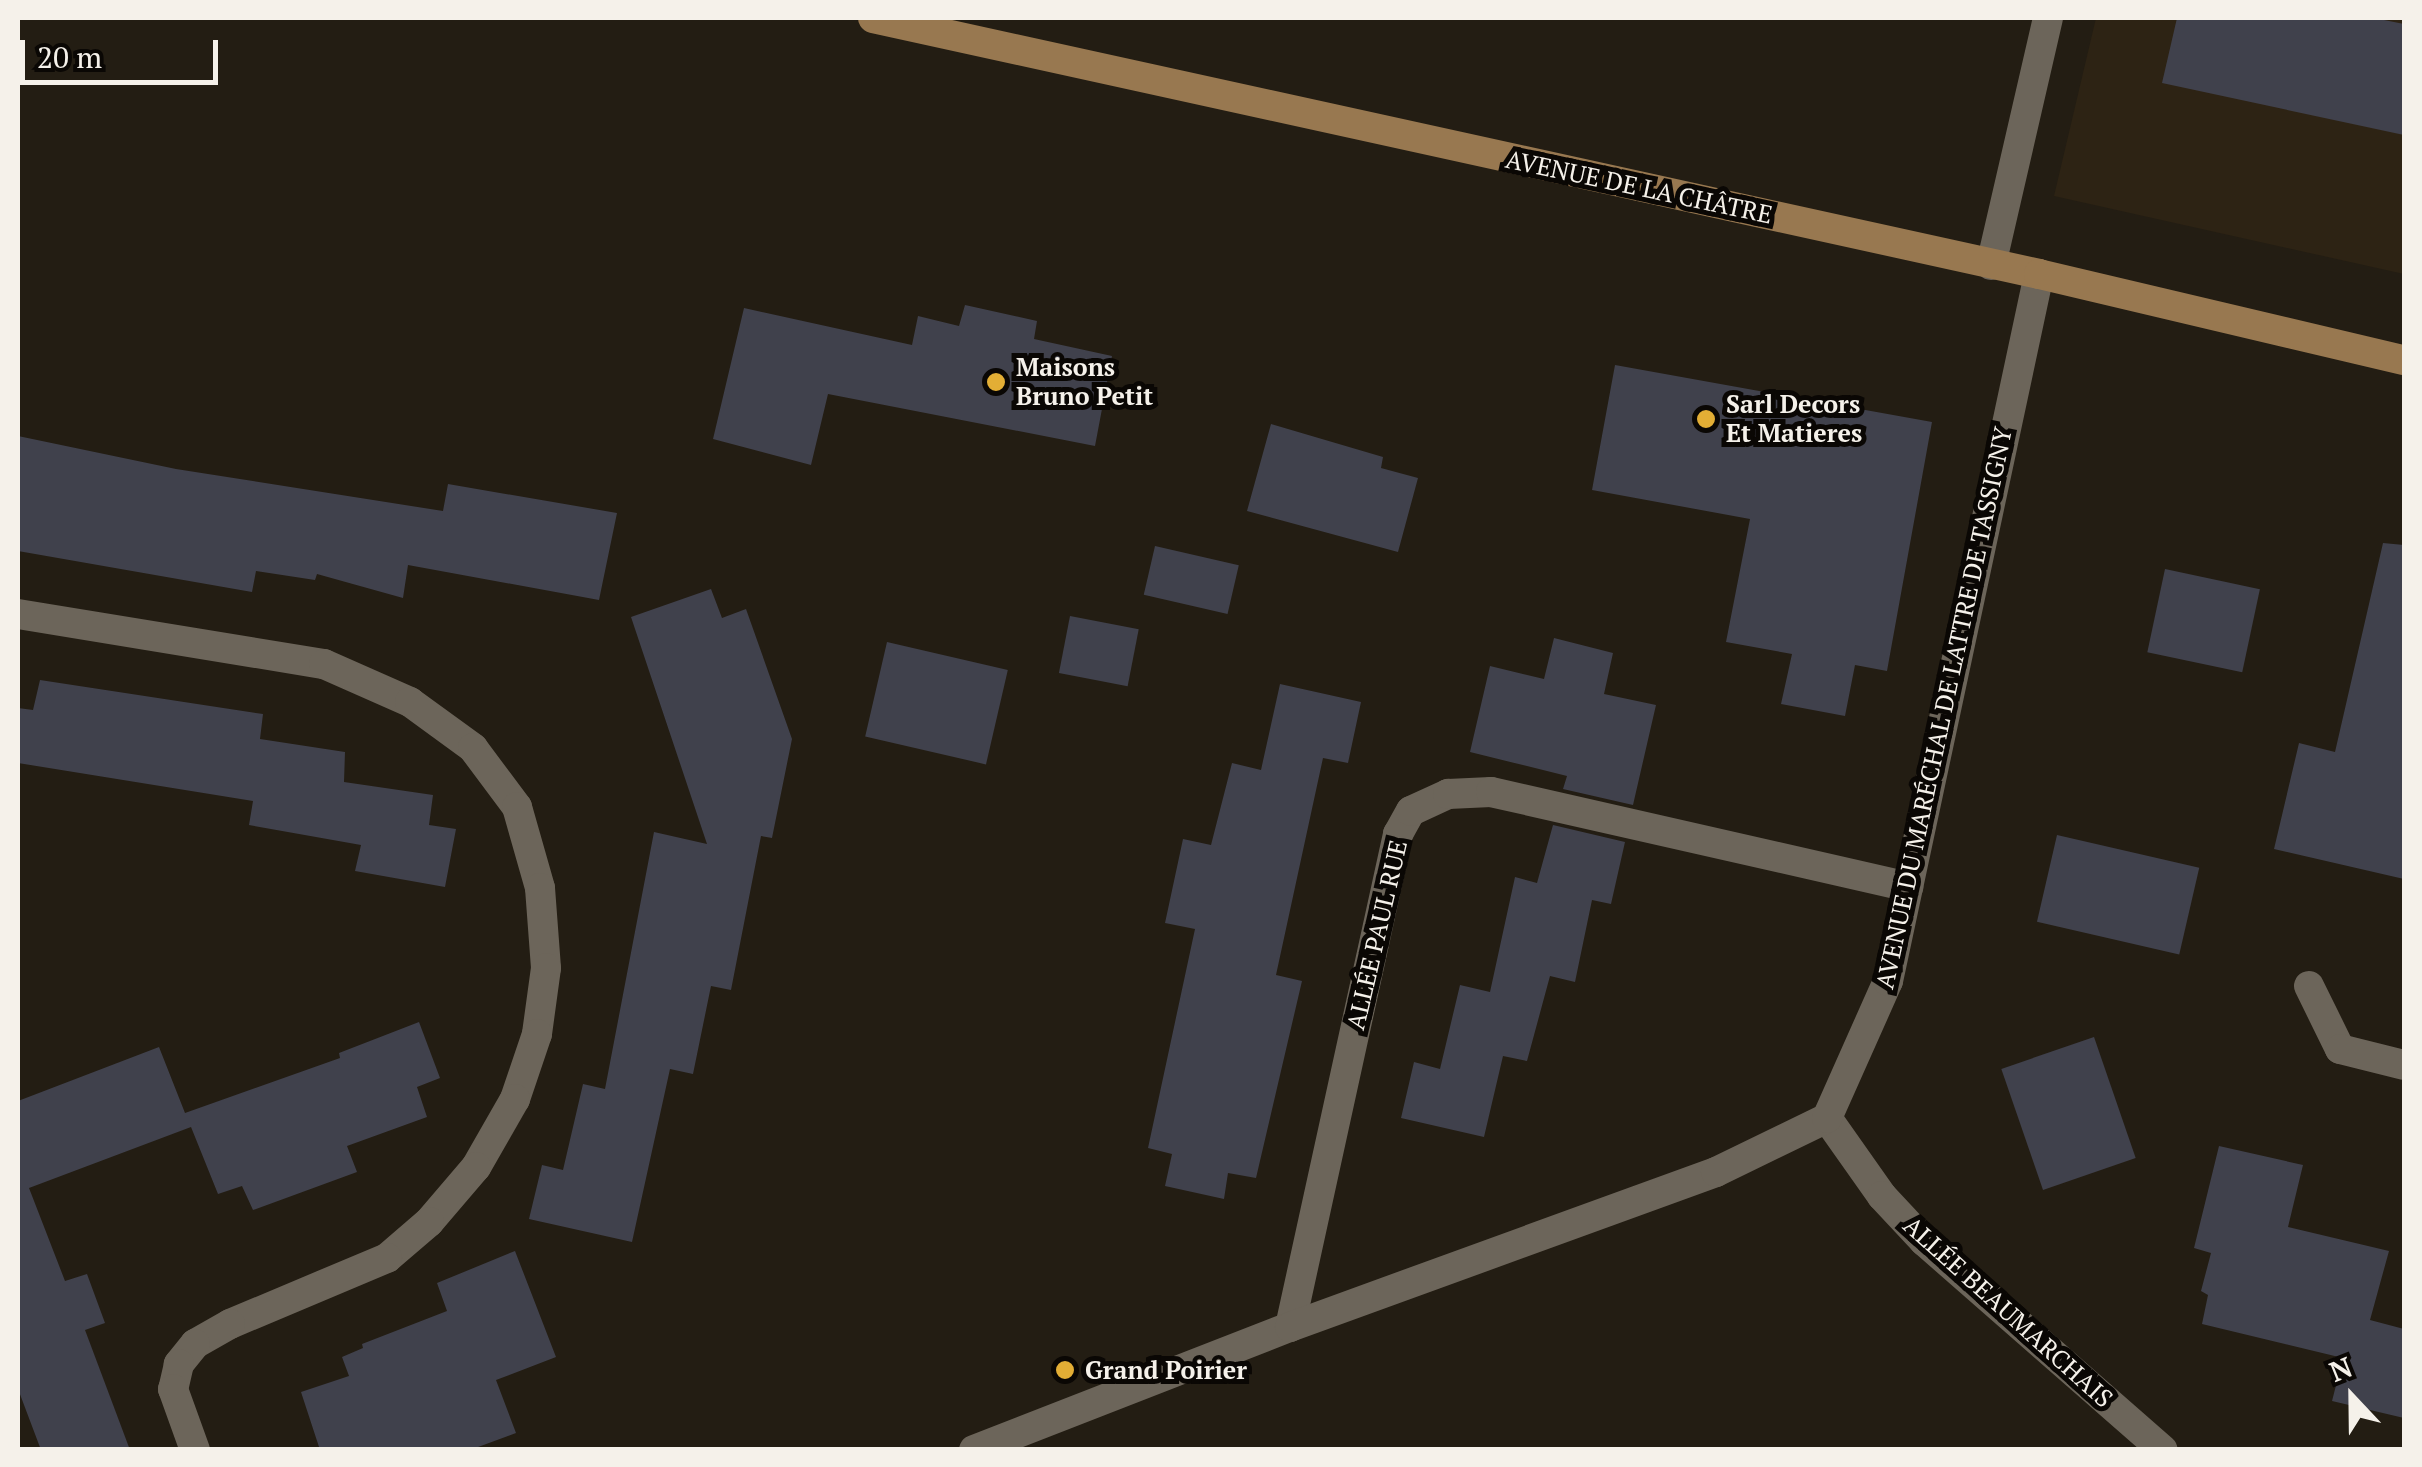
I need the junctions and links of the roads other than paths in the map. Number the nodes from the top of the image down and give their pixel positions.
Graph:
1 (873, 18) edge
2 (2048, 18) edge
3 (1991, 265) junction
4 (2039, 274) junction
5 (2404, 360) edge
6 (18, 614) edge
7 (1908, 888) junction
8 (2309, 986) dead end
9 (2404, 1065) edge
10 (1828, 1118) junction
11 (1290, 1326) junction
12 (994, 1446) edge
13 (195, 1450) edge
14 (2163, 1450) edge

1 - 3 main road, AVENUE DE LA CHÂTRE
2 - 3 street
3 - 4 main road, AVENUE DE LA CHÂTRE
4 - 5 main road, AVENUE DE LA CHÂTRE
4 - 7 street, AVENUE DU MARÉCHAL DE LATTRE DE TASSIGNY
6 - 13 street
7 - 10 street, AVENUE DU MARÉCHAL DE LATTRE DE TASSIGNY
7 - 11 street, ALLÉE PAUL RUE
8 - 9 street
10 - 11 street
10 - 14 street, ALLÉE BEAUMARCHAIS
11 - 12 street

